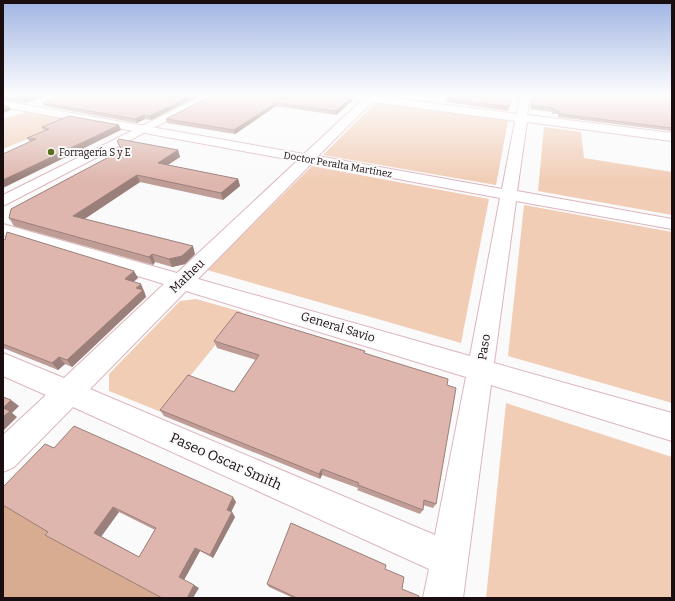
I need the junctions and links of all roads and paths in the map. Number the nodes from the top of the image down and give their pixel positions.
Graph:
1 (116, 124) edge
2 (154, 124) edge
3 (343, 124) edge
4 (520, 124) edge
5 (569, 124) edge
6 (144, 129) junction
7 (672, 137) edge
8 (307, 158) junction
9 (508, 195) junction
10 (3, 201) edge
11 (672, 224) edge
12 (3, 228) edge
13 (182, 280) junction
14 (3, 364) edge
15 (480, 369) junction
16 (68, 392) junction
17 (672, 427) edge
18 (3, 456) edge
19 (449, 559) junction
20 (443, 598) edge

1 - 6 street, Doctor Peralta Martínez
2 - 6 street
3 - 8 street, Matheu
4 - 9 street, Paso
5 - 7 street
6 - 8 street, Doctor Peralta Martínez
6 - 10 street
8 - 9 street, Doctor Peralta Martínez
8 - 13 street, Matheu
9 - 11 street, Doctor Peralta Martínez
9 - 15 street, Paso
12 - 13 street, General Savio
13 - 15 street, General Savio
13 - 16 street, Matheu
14 - 16 street, Paseo Oscar Smith
15 - 17 street, General Savio
15 - 19 street, Paso
16 - 18 street, Matheu
16 - 19 street, Paseo Oscar Smith
19 - 20 street, Paso

